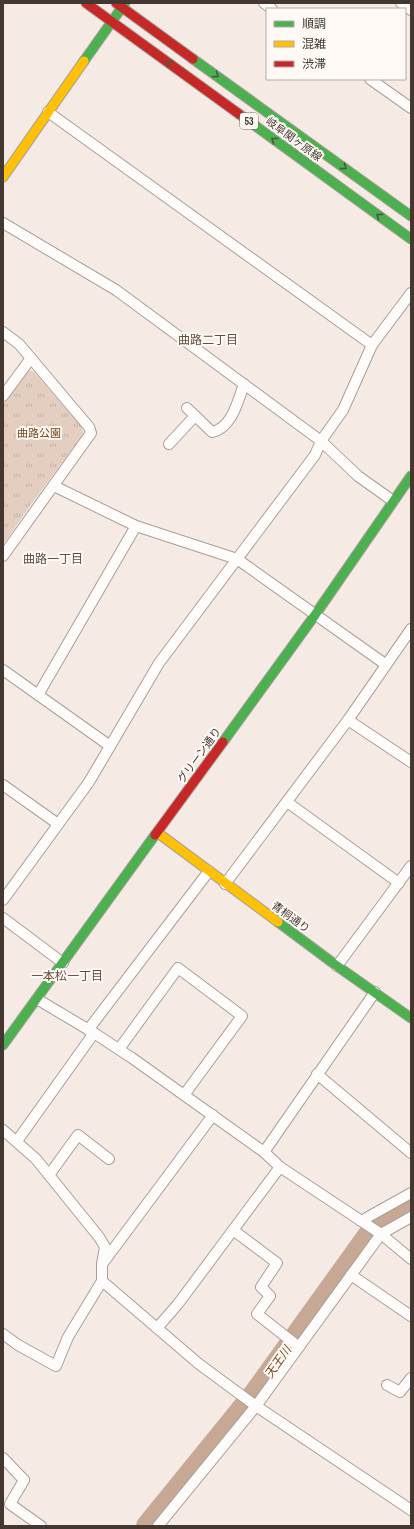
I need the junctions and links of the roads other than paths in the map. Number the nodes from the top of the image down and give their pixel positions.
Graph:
1 (86, 3) edge
2 (401, 3) edge
3 (121, 4) edge
4 (411, 10) edge
5 (112, 21) junction
6 (371, 80) edge
7 (411, 108) edge
8 (48, 112) junction
9 (3, 176) edge
10 (411, 216) edge
11 (3, 223) edge
12 (411, 239) edge
13 (411, 293) edge
14 (3, 332) edge
15 (372, 345) junction
16 (31, 358) junction
17 (244, 384) junction
18 (3, 396) edge
19 (187, 408) dead end
20 (195, 416) junction
21 (321, 441) junction
22 (169, 444) dead end
23 (411, 476) edge
24 (54, 486) junction
25 (393, 501) junction
26 (136, 526) junction
27 (4, 553) edge
28 (237, 559) junction
29 (315, 615) junction
30 (411, 630) edge
31 (385, 664) junction
32 (3, 670) edge
33 (38, 695) junction
34 (348, 720) junction
35 (110, 746) junction
36 (411, 762) edge
37 (3, 785) edge
38 (287, 802) junction
39 (58, 824) junction
40 (158, 833) junction
41 (411, 866) edge
42 (209, 871) junction
43 (399, 882) junction
44 (226, 884) junction
45 (3, 900) edge
46 (3, 918) edge
47 (63, 963) junction
48 (337, 966) junction
49 (375, 992) junction
50 (37, 999) junction
51 (411, 1018) edge
52 (91, 1032) junction
53 (3, 1046) edge
54 (119, 1049) junction
55 (317, 1074) junction
56 (184, 1095) junction
57 (213, 1115) junction
58 (3, 1130) edge
59 (17, 1142) junction
60 (264, 1152) junction
61 (411, 1153) edge
62 (109, 1159) dead end
63 (280, 1167) junction
64 (49, 1175) junction
65 (411, 1193) edge
66 (411, 1217) edge
67 (361, 1221) junction
68 (233, 1230) junction
69 (381, 1234) junction
70 (411, 1259) edge
71 (102, 1264) junction
72 (352, 1274) junction
73 (102, 1281) junction
74 (411, 1316) edge
75 (157, 1328) junction
76 (3, 1334) edge
77 (298, 1347) junction
78 (411, 1378) edge
79 (387, 1384) dead end
80 (256, 1406) junction
81 (3, 1458) edge
82 (411, 1510) edge
83 (41, 1526) edge
84 (158, 1526) edge

1 - 5 street, 岐阜関ヶ原線 / 53
2 - 4 street
3 - 5 street
3 -> 10 street, 岐阜関ヶ原線 / 53
5 - 8 street
12 -> 5 street, 岐阜関ヶ原線 / 53
6 - 7 street
8 - 9 street
8 - 15 street
11 - 17 street
13 - 15 street
14 - 16 street
15 - 21 street
16 - 18 street
16 - 24 street
17 - 20 street
17 - 21 street
19 - 20 street
20 - 22 street
21 - 25 street
21 - 28 street
23 - 25 street, グリーン通り
24 - 26 street
24 - 27 street
25 - 29 street, グリーン通り
26 - 28 street
26 - 33 street
28 - 29 street
28 - 35 street
29 - 31 street
29 - 40 street, グリーン通り
30 - 31 street
31 - 34 street
32 - 33 street
33 - 35 street
34 - 36 street
34 - 38 street
35 - 39 street
37 - 39 street
38 - 43 street
38 - 44 street
39 - 45 street
40 - 42 street, 青桐通り
40 - 47 street, グリーン通り
41 - 43 street
42 - 44 street, 青桐通り
42 - 52 street
43 - 48 street
44 - 48 street, 青桐通り
46 - 47 street
47 - 50 street, グリーン通り
48 - 49 street, 青桐通り
49 - 51 street, 青桐通り
49 - 55 street
50 - 52 street
50 - 53 street, グリーン通り
52 - 54 street
52 - 59 street
54 - 56 street
54 - 56 street
55 - 60 street
55 - 61 street
56 - 57 street
57 - 60 street
57 - 71 street
58 - 59 street
59 - 64 street
60 - 63 street
62 - 64 street
63 - 67 street
63 - 68 street
64 - 71 street
65 - 67 street
66 - 69 street
67 - 69 street
68 - 75 street
68 - 77 street
69 - 70 street
69 - 72 street
71 - 73 street
72 - 74 street
72 - 77 street
73 - 75 street
73 - 76 street
75 - 80 street
77 - 80 street
78 - 79 street
80 - 82 street
80 - 84 street
81 - 83 street

